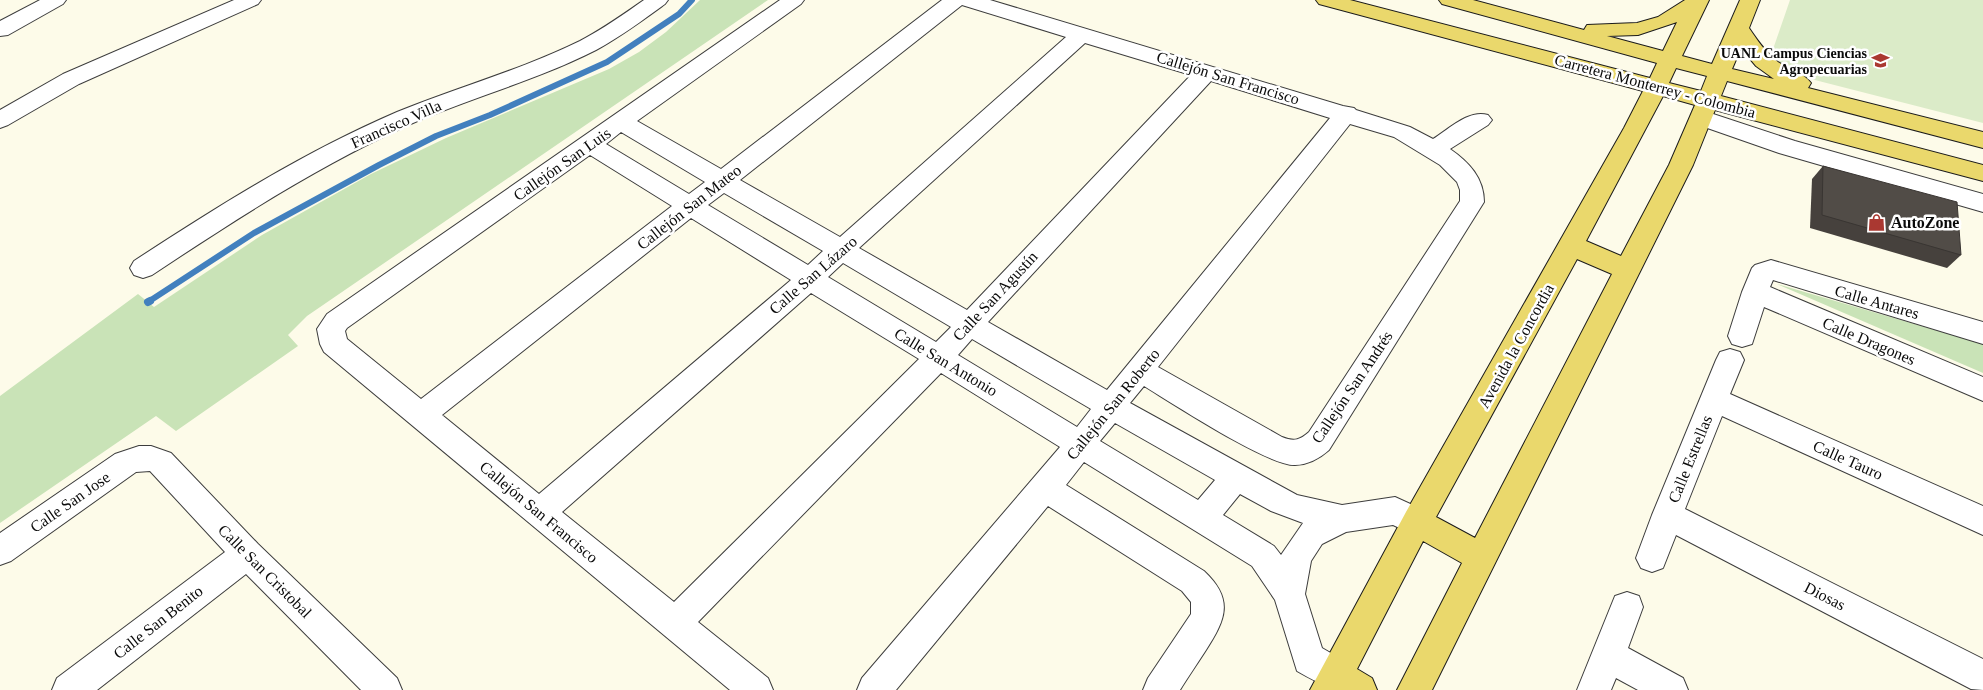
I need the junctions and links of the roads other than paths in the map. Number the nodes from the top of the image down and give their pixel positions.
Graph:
1 (56, 0) edge
2 (658, 0) edge
3 (794, 0) edge
4 (955, 0) edge
5 (968, 0) edge
6 (1326, 0) edge
7 (1699, 0) edge
8 (1750, 0) edge
9 (245, 1) edge
10 (1459, 1) edge
11 (1558, 29) junction
12 (1739, 29) junction
13 (0, 30) edge
14 (1082, 34) junction
15 (1670, 60) junction
16 (1207, 72) junction
17 (1721, 73) junction
18 (1656, 86) junction
19 (1851, 106) junction
20 (1705, 109) junction
21 (1346, 113) junction
22 (0, 120) edge
23 (1480, 120) dead end
24 (621, 122) junction
25 (1983, 140) edge
26 (589, 144) junction
27 (1434, 149) junction
28 (1983, 173) edge
29 (722, 181) junction
30 (1472, 185) joint
31 (1983, 202) edge
32 (690, 206) junction
33 (1572, 246) junction
34 (840, 251) junction
35 (143, 268) dead end
36 (1628, 270) junction
37 (808, 280) junction
38 (1755, 292) junction
39 (968, 324) junction
40 (332, 329) joint
41 (1983, 333) edge
42 (1742, 336) dead end
43 (938, 358) junction
44 (1730, 360) dead end
45 (1140, 370) junction
46 (1983, 389) edge
47 (1714, 400) junction
48 (1110, 406) junction
49 (422, 414) junction
50 (1081, 443) junction
51 (143, 458) joint
52 (1236, 476) junction
53 (1045, 488) junction
54 (540, 512) junction
55 (1667, 516) junction
56 (1202, 518) junction
57 (1342, 519) junction
58 (1983, 520) edge
59 (1418, 522) junction
60 (0, 551) edge
61 (247, 554) junction
62 (1482, 557) junction
63 (1652, 558) dead end
64 (1289, 594) junction
65 (1627, 607) dead end
66 (674, 624) junction
67 (1608, 654) junction
68 (1983, 677) edge
69 (369, 685) edge
70 (1341, 685) edge
71 (69, 690) edge
72 (756, 690) edge
73 (874, 690) edge
74 (1160, 690) edge
75 (1414, 690) edge
76 (1594, 690) edge
77 (1671, 690) edge

1 - 13 street
2 - 35 street, Francisco Villa
3 - 24 street, Callejón San Luis
4 - 29 street, Callejón San Mateo
5 - 14 street, Callejón San Francisco
6 - 18 main road, Carretera Monterrey - Colombia
7 - 11 main road
7 - 15 main road, Avenida la Concordia
8 - 12 main road
9 - 22 street
10 - 11 main road, Carretera Monterrey - Colombia
11 - 15 main road, Carretera Monterrey - Colombia
12 - 17 main road
12 - 19 main road
14 - 16 street, Callejón San Francisco
14 - 34 street, Calle San Lázaro
15 - 17 main road, Carretera Monterrey - Colombia
15 - 18 main road, Avenida la Concordia
16 - 21 street, Callejón San Francisco
16 - 39 street, Calle San Agustín
17 - 19 main road, Carretera Monterrey - Colombia
17 - 20 main road
18 - 20 main road, Carretera Monterrey - Colombia
18 - 33 main road, Avenida la Concordia
19 - 25 main road, Carretera Monterrey - Colombia
20 - 28 main road, Carretera Monterrey - Colombia
20 - 31 street
20 - 36 main road
21 - 27 street, Callejón San Francisco
21 - 45 street, Callejón San Roberto
23 - 27 street
24 - 26 street, Callejón San Luis
24 - 29 street, Calle San Antonio
26 - 32 street, Calle San Antonio
26 - 40 street, Callejón San Luis
27 - 30 street, Callejón San Francisco
29 - 32 street, Callejón San Mateo
29 - 34 street, Calle San Antonio
30 - 45 street, Callejón San Andrés
32 - 37 street, Calle San Antonio
32 - 49 street, Callejón San Mateo
33 - 36 main road
33 - 59 main road, Avenida la Concordia
34 - 37 street, Calle San Lázaro
34 - 39 street, Calle San Antonio
36 - 62 main road
37 - 43 street, Calle San Antonio
37 - 54 street, Calle San Lázaro
38 - 41 street, Calle Antares
38 - 42 street
38 - 46 street, Calle Dragones
39 - 43 street, Calle San Agustín
39 - 48 street, Calle San Antonio
40 - 49 street, Callejón San Francisco
43 - 50 street, Calle San Antonio
43 - 66 street, Calle San Agustín
44 - 47 street, Calle Estrellas
45 - 48 street, Callejón San Roberto
47 - 55 street, Calle Estrellas
47 - 58 street, Calle Tauro
48 - 50 street, Callejón San Roberto
48 - 52 street, Calle San Antonio
49 - 54 street, Callejón San Francisco
50 - 53 street, Callejón San Roberto
50 - 56 street, Calle San Antonio
51 - 60 street, Calle San Jose
51 - 61 street, Calle San Cristobal
52 - 56 street
52 - 57 street, Calle San Antonio
53 - 73 street, Callejón San Roberto
53 - 74 street
54 - 66 street, Callejón San Francisco
55 - 63 street, Calle Estrellas
55 - 68 street, Diosas
56 - 64 street, Calle San Antonio
57 - 59 street, Calle San Antonio
57 - 64 street, Calle San Antonio
59 - 62 main road
59 - 70 main road, Avenida la Concordia
61 - 69 street, Calle San Cristobal
61 - 71 street, Calle San Benito
62 - 75 main road
64 - 70 street, Calle San Antonio
65 - 67 street
66 - 72 street, Callejón San Francisco
67 - 76 street
67 - 77 street

